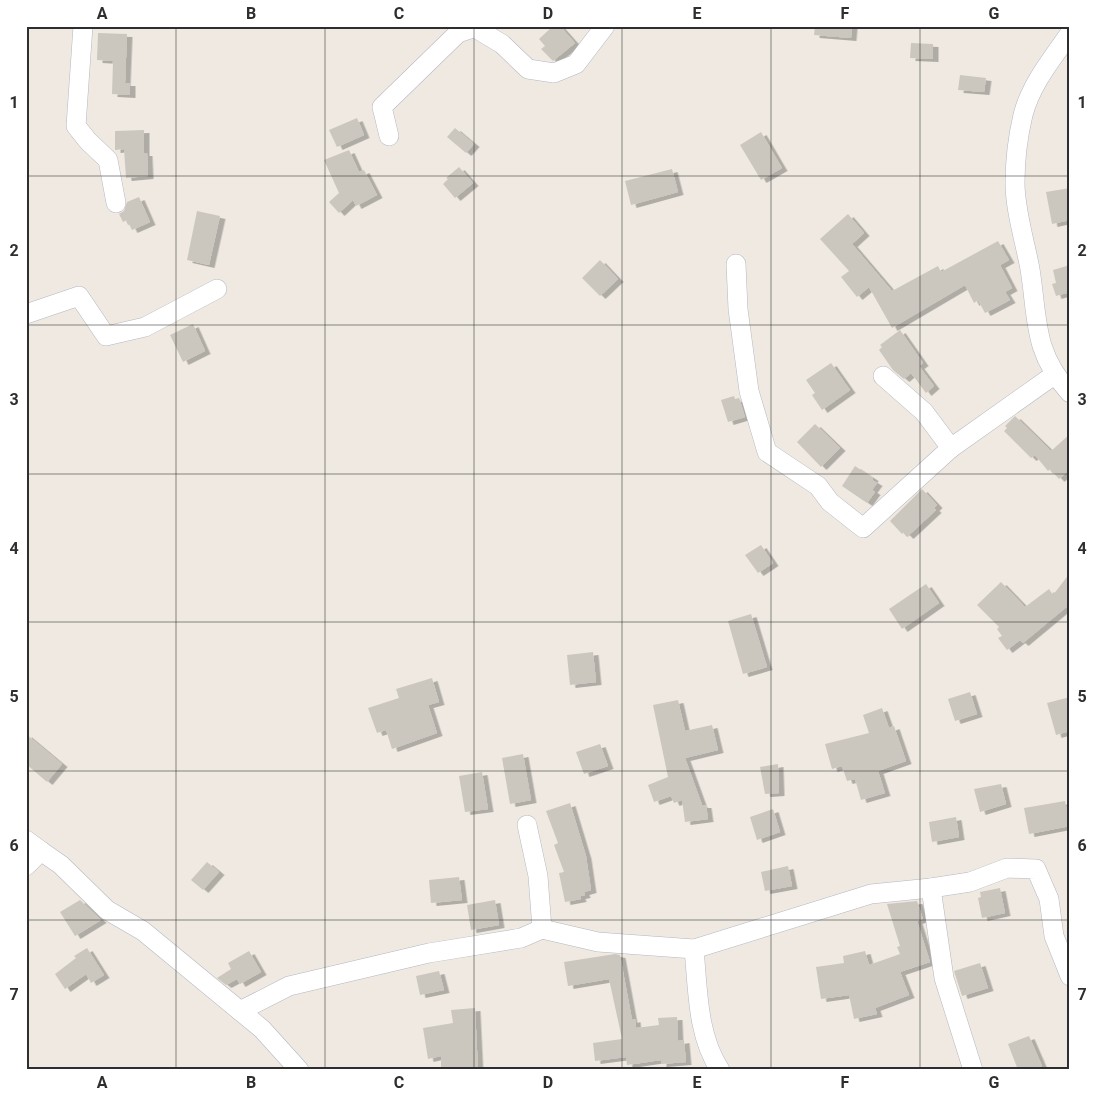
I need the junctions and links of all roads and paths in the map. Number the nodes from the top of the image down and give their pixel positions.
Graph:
1 (83, 26) edge
2 (605, 26) edge
3 (472, 27) edge
4 (1070, 33) edge
5 (389, 136) dead end
6 (116, 203) dead end
7 (736, 264) dead end
8 (216, 288) dead end
9 (26, 314) edge
10 (1054, 375) junction
11 (883, 376) dead end
12 (1070, 393) edge
13 (951, 448) junction
14 (527, 824) dead end
15 (26, 840) edge
16 (42, 851) junction
17 (26, 866) edge
18 (931, 888) junction
19 (542, 929) junction
20 (694, 949) junction
21 (1070, 976) edge
22 (240, 1010) junction
23 (298, 1070) edge
24 (720, 1070) edge
25 (973, 1070) edge

1 - 6 street
2 - 3 street
3 - 5 street
4 - 10 street
7 - 13 street
8 - 9 street
10 - 12 street
10 - 13 street
11 - 13 street
14 - 19 street
15 - 16 street
16 - 17 street
16 - 22 street
18 - 20 street
18 - 21 street
18 - 25 street
19 - 20 street
19 - 22 street
20 - 24 street
22 - 23 street

